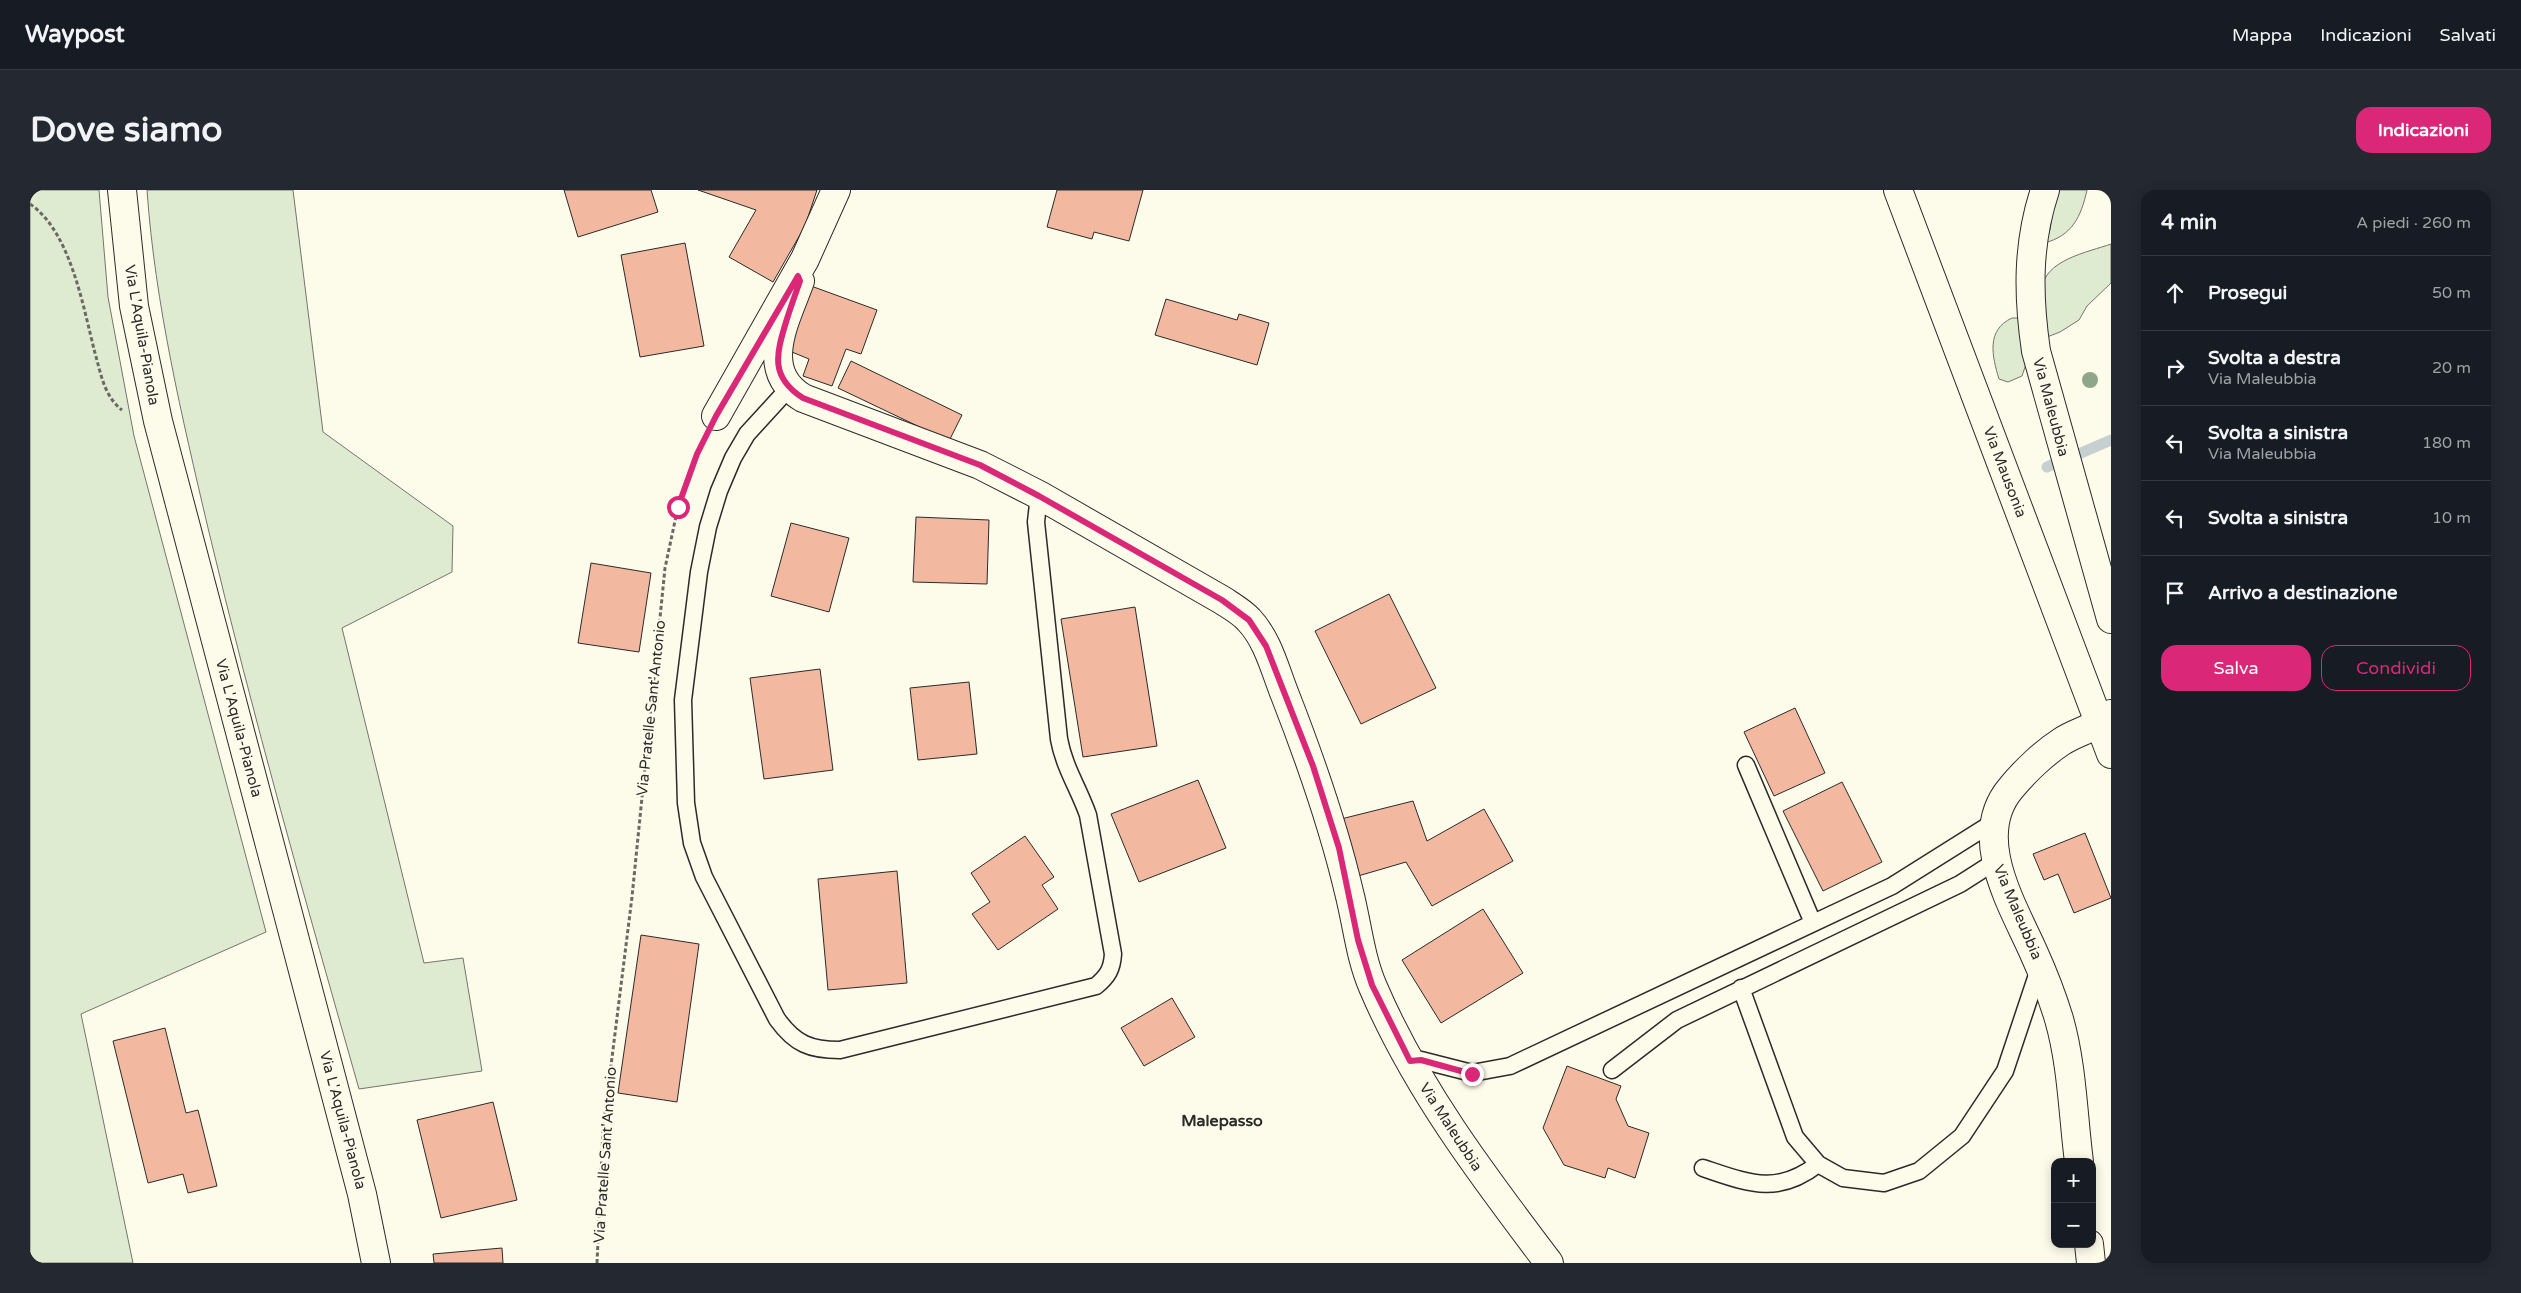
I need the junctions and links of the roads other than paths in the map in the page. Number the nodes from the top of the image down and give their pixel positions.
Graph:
1 (122, 190) edge
2 (836, 190) edge
3 (1898, 190) edge
4 (2045, 190) edge
5 (796, 275) junction
6 (789, 388) junction
7 (716, 416) road end
8 (1039, 496) junction
9 (2111, 619) edge
10 (2105, 719) edge
11 (2111, 754) edge
12 (1746, 765) dead end
13 (1996, 820) junction
14 (1996, 861) junction
15 (1813, 923) junction
16 (2040, 966) junction
17 (1741, 988) junction
18 (1410, 1061) junction
19 (1612, 1070) dead end
20 (2079, 1158) edge
21 (1818, 1164) junction
22 (1703, 1168) dead end
23 (2089, 1248) edge
24 (376, 1263) edge
25 (1549, 1263) edge
26 (2091, 1263) edge

1 - 24 street, Via L'Aquila-Pianola
2 - 5 street
3 - 10 street, Via Mausonia
4 - 9 street, Via Maleubbia
5 - 6 street
5 - 7 street
6 - 8 street, Via Maleubbia
6 - 8 lane
8 - 18 street, Via Maleubbia
10 - 11 street, Via Mausonia
10 - 13 street, Via Maleubbia
12 - 15 lane
13 - 14 street, Via Maleubbia
13 - 15 lane
14 - 16 street, Via Maleubbia
14 - 17 lane
15 - 18 lane
16 - 20 street, Via Maleubbia
16 - 21 lane
17 - 19 lane
17 - 21 lane
18 - 25 street, Via Maleubbia
21 - 22 lane
23 - 26 street

